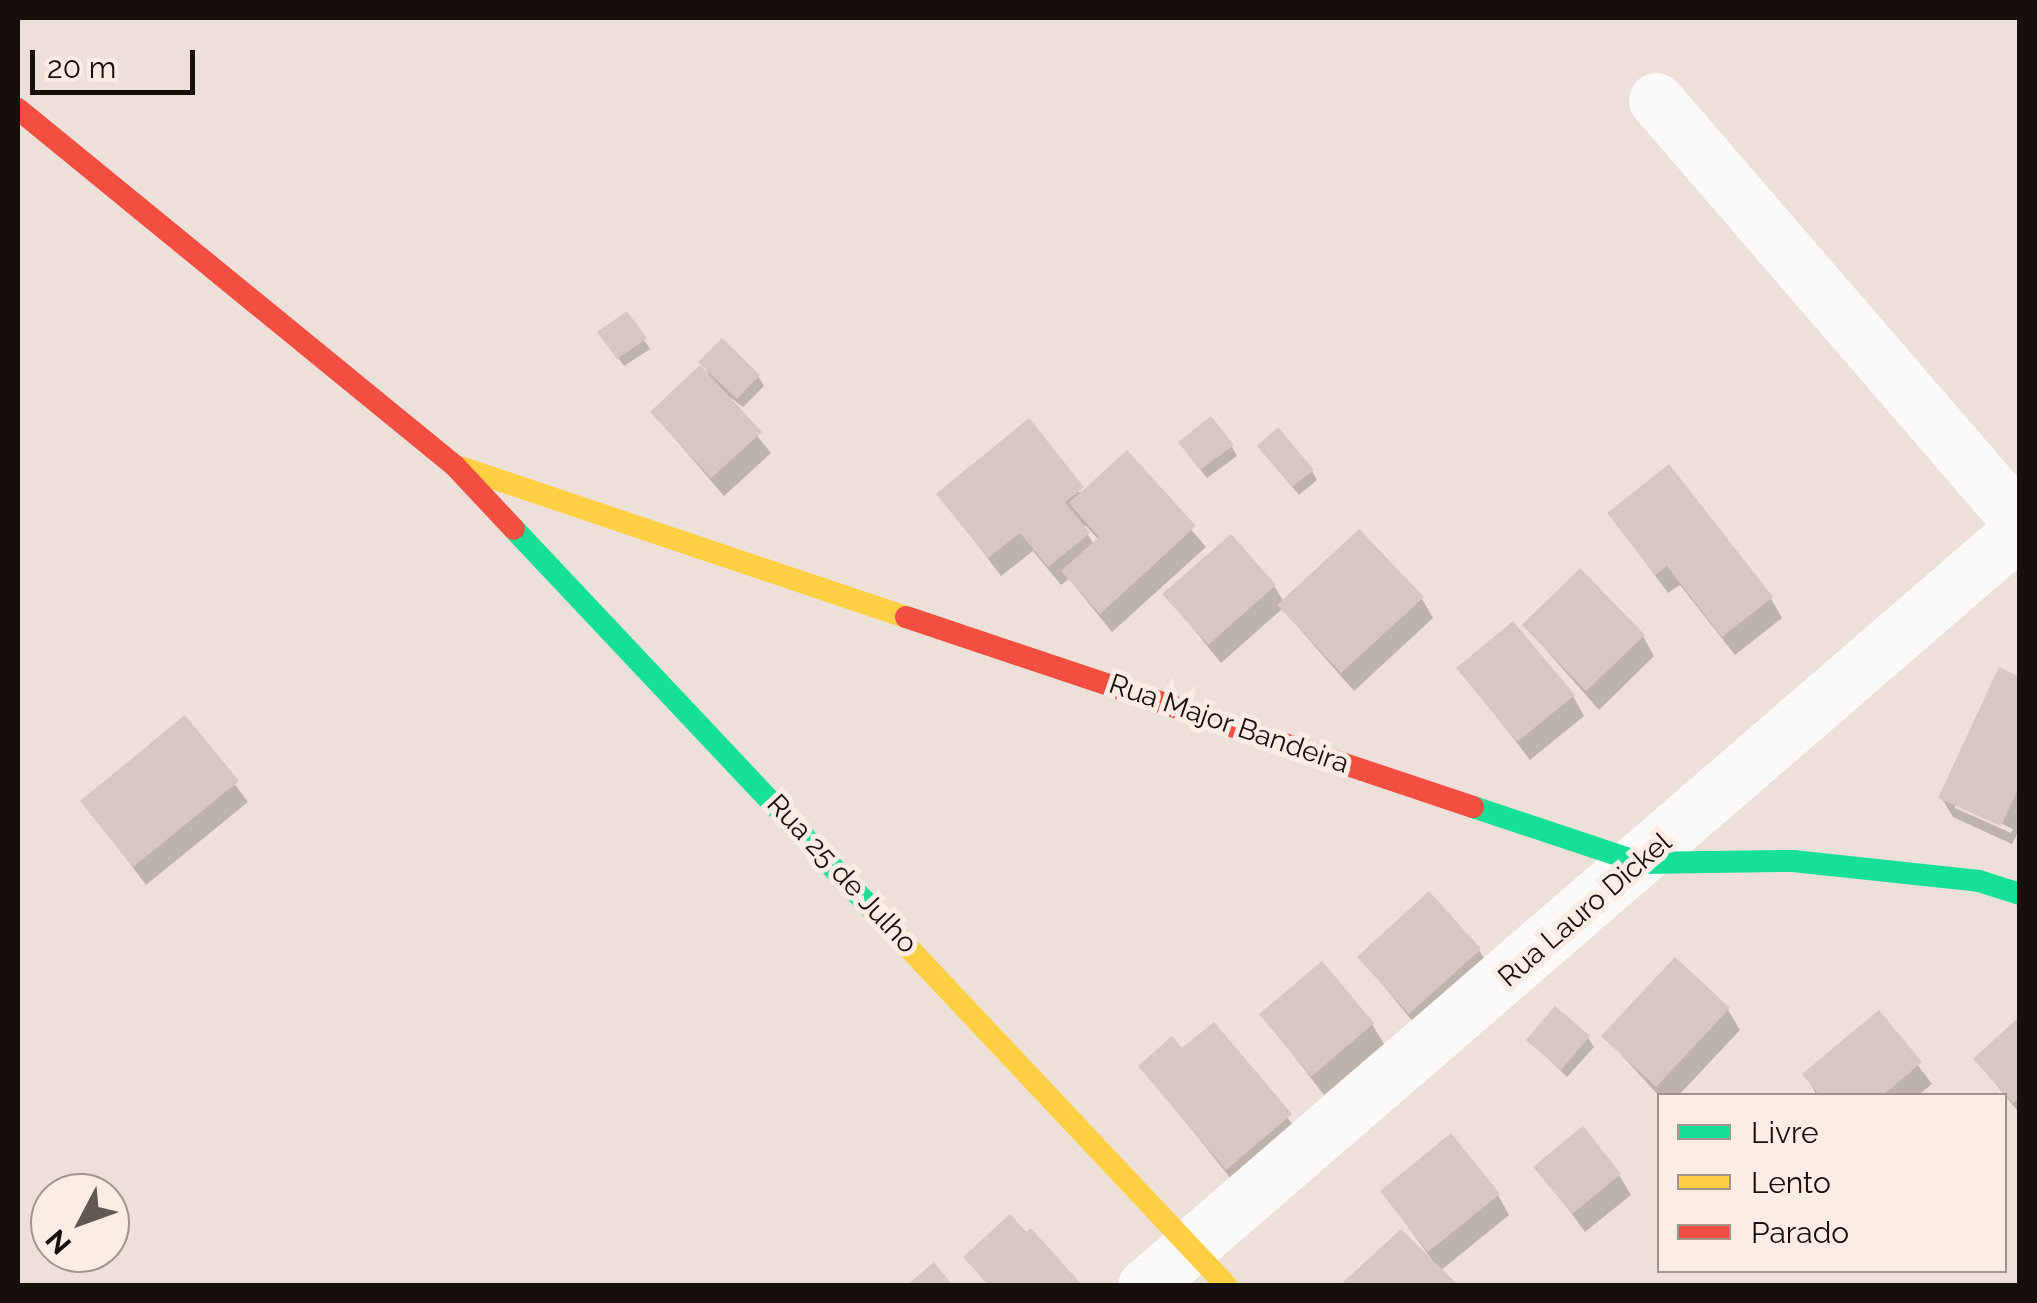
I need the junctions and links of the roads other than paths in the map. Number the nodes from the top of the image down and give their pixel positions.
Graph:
1 (1656, 100) dead end
2 (18, 109) edge
3 (455, 466) junction
4 (2020, 526) edge
5 (1641, 863) junction
6 (2020, 894) edge
7 (1210, 1265) edge
8 (1145, 1286) edge

1 - 4 street
2 - 3 main road
3 - 5 main road, Rua Major Bandeira
3 - 7 main road, Rua 25 de Julho
4 - 5 street, Rua Lauro Dickel
5 - 6 main road, Rua Major Bandeira
5 - 7 street, Rua Lauro Dickel
7 - 8 street, Rua Lauro Dickel

